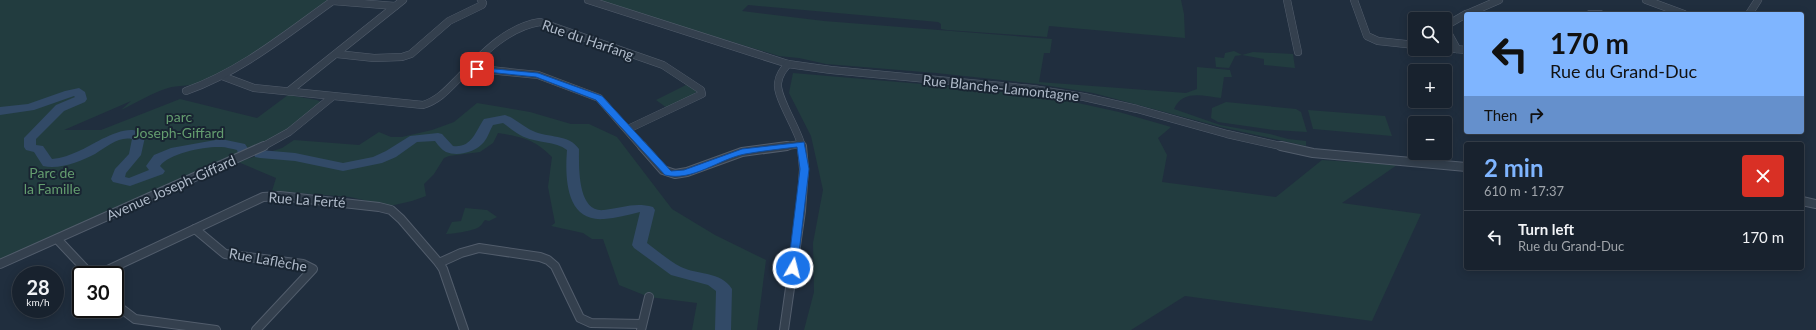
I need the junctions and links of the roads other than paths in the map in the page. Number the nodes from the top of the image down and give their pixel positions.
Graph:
1 (333, 0) edge
2 (403, 0) edge
3 (481, 0) edge
4 (588, 0) edge
5 (1287, 0) edge
6 (1354, 0) edge
7 (1499, 0) edge
8 (1646, 0) edge
9 (1758, 0) edge
10 (1658, 2) edge
11 (395, 6) junction
12 (1471, 12) edge
13 (1680, 12) edge
14 (1750, 12) edge
15 (1464, 15) edge
16 (1408, 44) edge
17 (1452, 49) edge
18 (1457, 49) junction
19 (1464, 50) edge
20 (1298, 52) dead end
21 (337, 54) junction
22 (788, 64) junction
23 (470, 68) junction
24 (222, 76) junction
25 (186, 91) dead end
26 (289, 92) junction
27 (332, 97) junction
28 (628, 130) junction
29 (801, 144) junction
30 (1464, 167) edge
31 (1804, 202) edge
32 (1816, 204) edge
33 (195, 229) junction
34 (58, 238) junction
35 (439, 263) junction
36 (0, 264) edge
37 (83, 266) edge
38 (116, 266) edge
39 (649, 296) dead end
40 (124, 312) edge
41 (642, 327) edge
42 (216, 330) edge
43 (256, 330) edge
44 (464, 330) edge
45 (784, 330) edge

1 - 11 street
1 - 24 street
2 - 11 street
3 - 21 street
4 - 22 street, Rue Blanche-Lamontagne
5 - 20 street
6 - 16 street
7 - 12 street
8 - 10 street
9 - 14 street
10 - 13 street
11 - 21 street
15 - 18 street
17 - 18 street
18 - 19 street
21 - 26 street
22 - 29 street
22 - 30 street, Rue Blanche-Lamontagne
23 - 27 street, Rue du Harfang
23 - 28 street
23 - 28 street, Rue du Harfang
24 - 25 street
24 - 26 street, Rue du Harfang
26 - 27 street, Rue du Harfang
27 - 34 street, Avenue Joseph-Giffard
28 - 29 street
29 - 45 street
31 - 32 street
33 - 35 street, Rue La Ferté
33 - 38 street, Rue La Ferté
33 - 43 street, Rue Laflèche
34 - 36 street, Avenue Joseph-Giffard
34 - 37 street
35 - 41 street
35 - 44 street, Rue La Ferté
39 - 41 street
40 - 42 street

